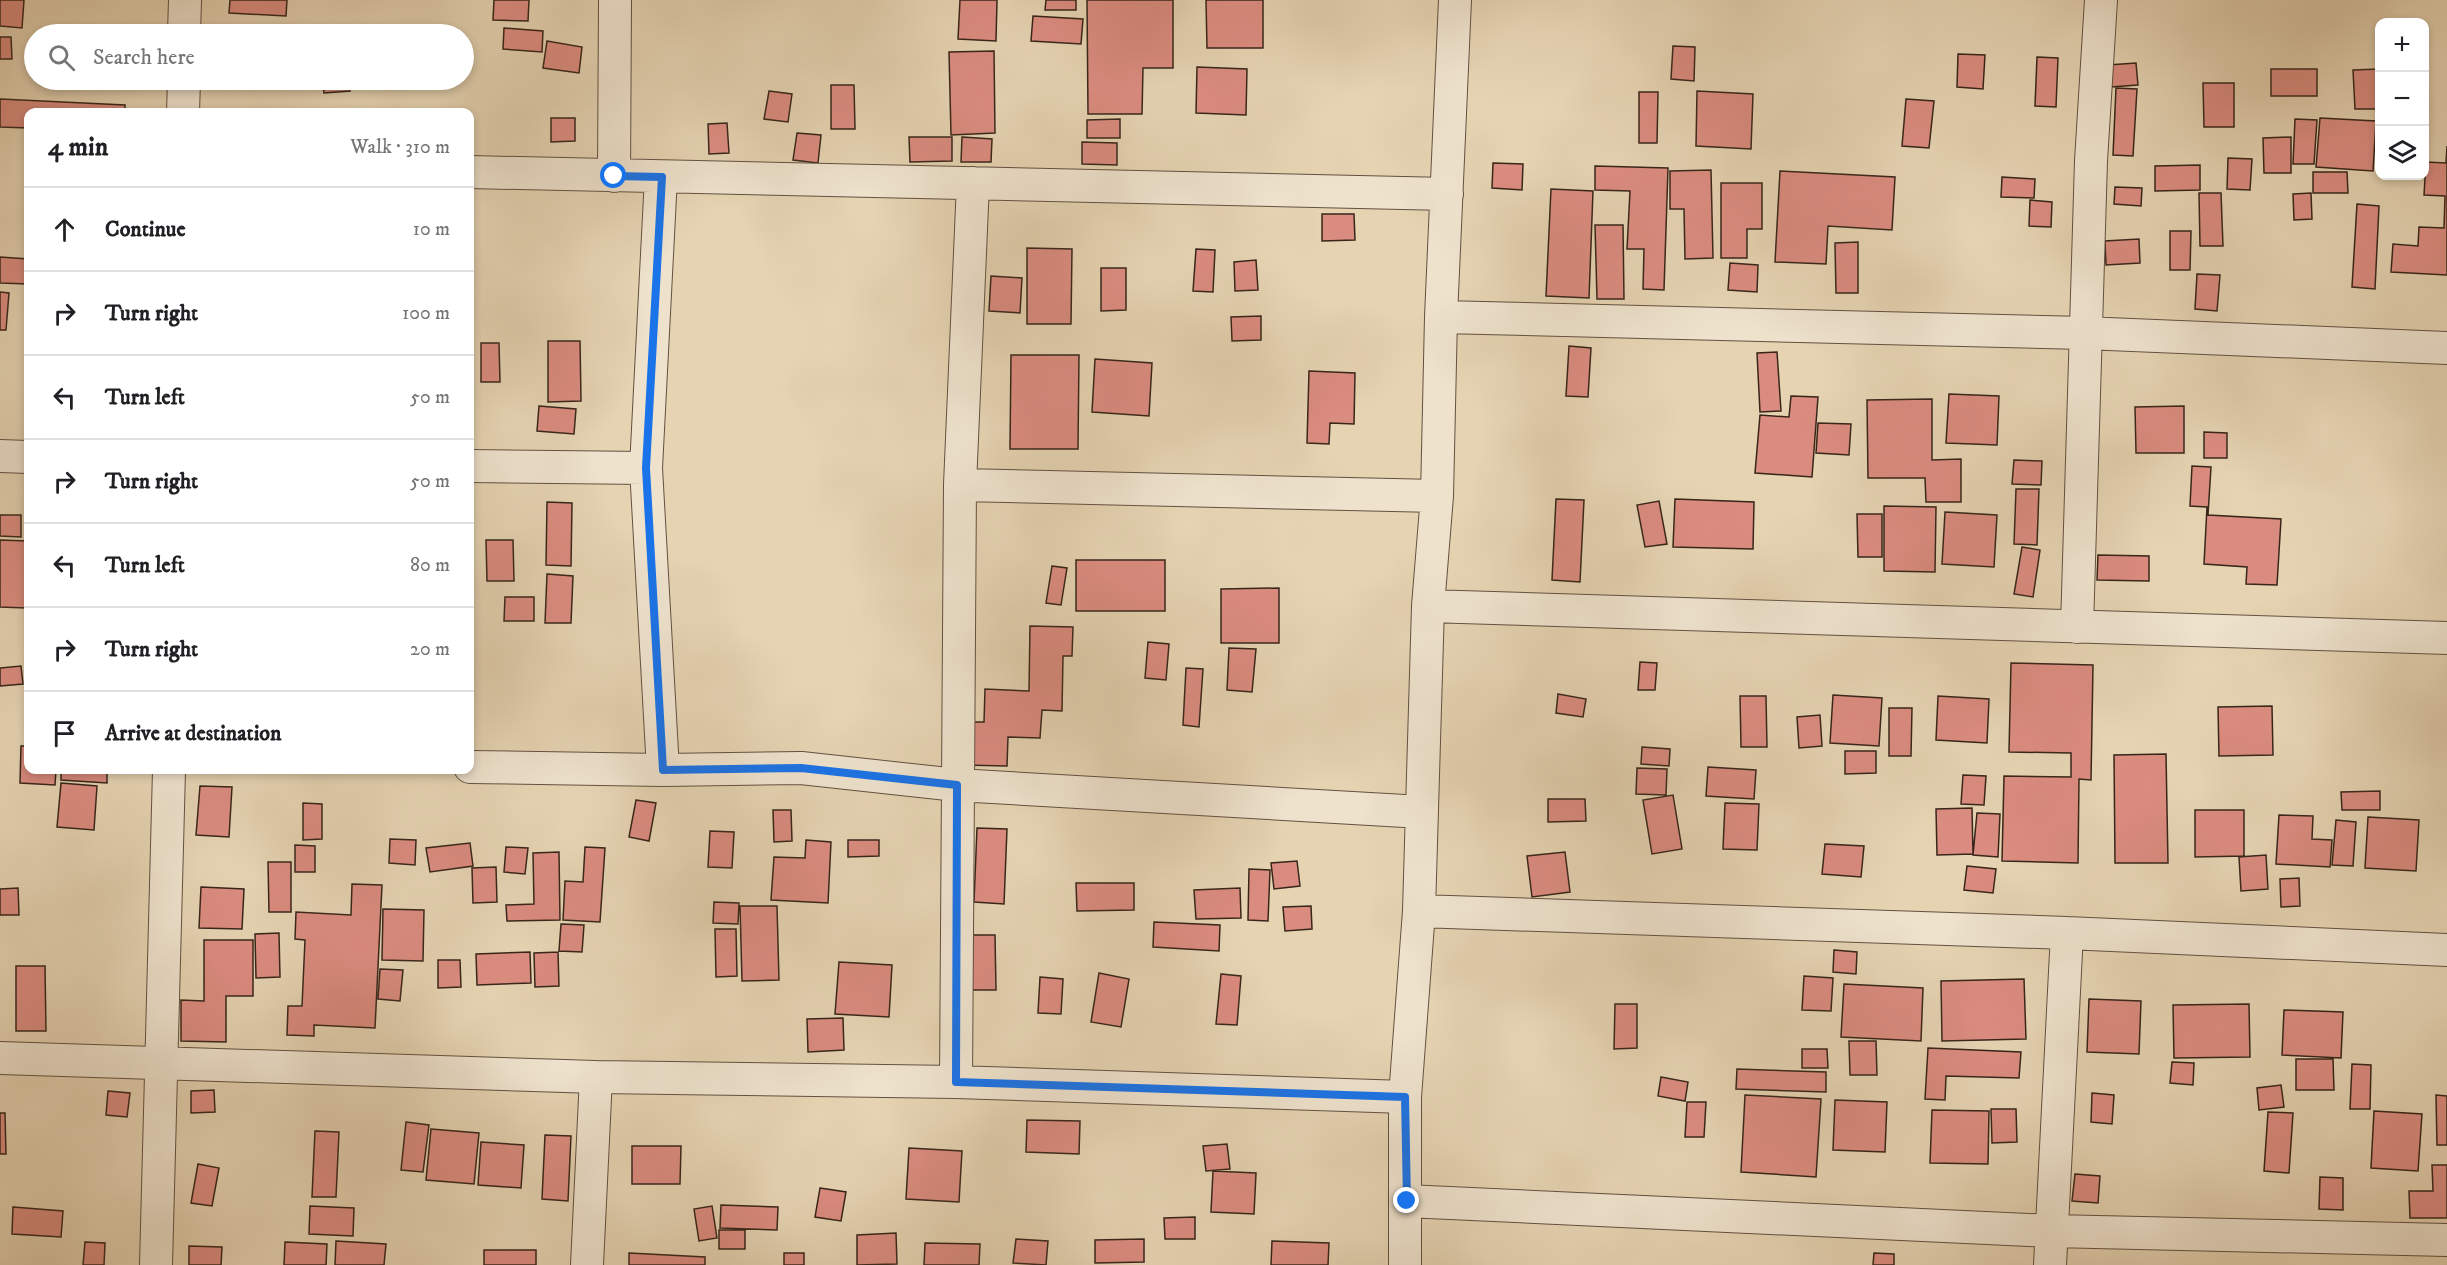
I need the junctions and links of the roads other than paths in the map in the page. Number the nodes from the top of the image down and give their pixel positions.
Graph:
1 (185, 0) edge
2 (615, 0) edge
3 (1455, 0) edge
4 (2101, 0) edge
5 (184, 24) edge
6 (184, 90) edge
7 (183, 108) edge
8 (474, 172) edge
9 (614, 176) junction
10 (662, 177) junction
11 (973, 183) junction
12 (1447, 194) junction
13 (1440, 317) junction
14 (2084, 333) junction
15 (2447, 348) edge
16 (0, 456) edge
17 (24, 457) edge
18 (474, 466) edge
19 (646, 468) junction
20 (960, 485) junction
21 (1437, 496) junction
22 (1428, 606) junction
23 (2077, 627) junction
24 (2447, 638) edge
25 (474, 767) edge
26 (663, 770) junction
27 (169, 774) edge
28 (957, 785) junction
29 (1422, 812) junction
30 (1419, 911) junction
31 (2067, 933) junction
32 (2447, 950) edge
33 (0, 1058) edge
34 (163, 1063) junction
35 (596, 1077) junction
36 (956, 1082) junction
37 (1405, 1097) junction
38 (1407, 1201) junction
39 (2052, 1231) junction
40 (2447, 1240) edge
41 (156, 1265) edge
42 (587, 1265) edge
43 (1405, 1265) edge
44 (2050, 1265) edge

1 - 5 street
2 - 9 street
3 - 12 street
4 - 14 street
6 - 7 street
8 - 9 street
9 - 10 street
10 - 11 street
10 - 19 street
11 - 12 street
11 - 20 street
12 - 13 street
13 - 14 street
13 - 21 street
14 - 15 street
14 - 23 street
16 - 17 street
18 - 19 street
19 - 26 street
20 - 21 street
20 - 28 street
21 - 22 street
22 - 23 street
22 - 29 street
23 - 24 street
25 - 26 street
26 - 28 street
27 - 34 street
28 - 29 street
28 - 36 street
29 - 30 street
30 - 31 street
30 - 37 street
31 - 32 street
31 - 39 street
33 - 34 street
34 - 35 street
34 - 41 street
35 - 36 street
35 - 42 street
36 - 37 street
37 - 38 street
38 - 39 street
38 - 43 street
39 - 40 street
39 - 44 street

